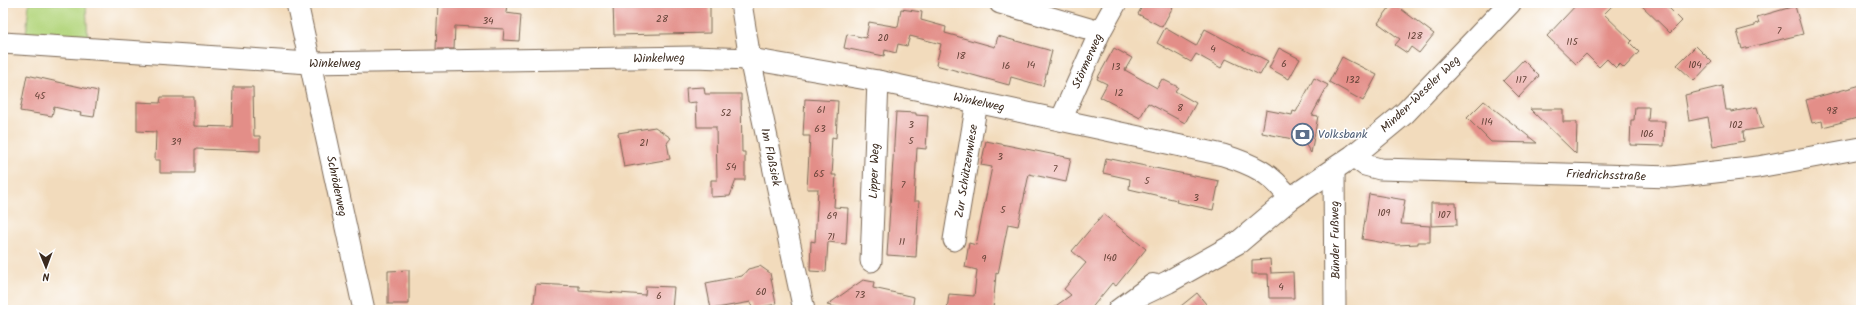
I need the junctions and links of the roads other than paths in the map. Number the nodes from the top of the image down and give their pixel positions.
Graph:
1 (297, 3) edge
2 (741, 3) edge
3 (1000, 3) edge
4 (1116, 3) edge
5 (1510, 3) edge
6 (1100, 32) junction
7 (3, 43) edge
8 (750, 58) junction
9 (309, 63) junction
10 (878, 81) junction
11 (977, 102) junction
12 (1060, 120) junction
13 (1861, 148) edge
14 (1353, 156) junction
15 (1334, 170) junction
16 (1286, 202) junction
17 (954, 240) dead end
18 (871, 262) dead end
19 (364, 310) edge
20 (804, 310) edge
21 (1119, 310) edge
22 (1335, 310) edge

1 - 9 street, Schröderweg
2 - 8 street, Im Flaßsiek
3 - 6 street
4 - 6 street, Störmerweg
5 - 14 street, Minden-Weseler Weg
6 - 12 street, Störmerweg
7 - 9 street, Winkelweg
8 - 9 street, Winkelweg
8 - 10 street, Winkelweg
8 - 20 street, Im Flaßsiek
9 - 19 street, Schröderweg
10 - 11 street, Winkelweg
10 - 18 street, Lipper Weg
11 - 12 street, Winkelweg
11 - 17 street, Zur Schützenwiese
12 - 16 street, Winkelweg
13 - 14 street, Friedrichsstraße
14 - 15 street, Minden-Weseler Weg
15 - 16 street, Minden-Weseler Weg
15 - 22 street, Bünder Fußweg
16 - 21 street, Minden-Weseler Weg

